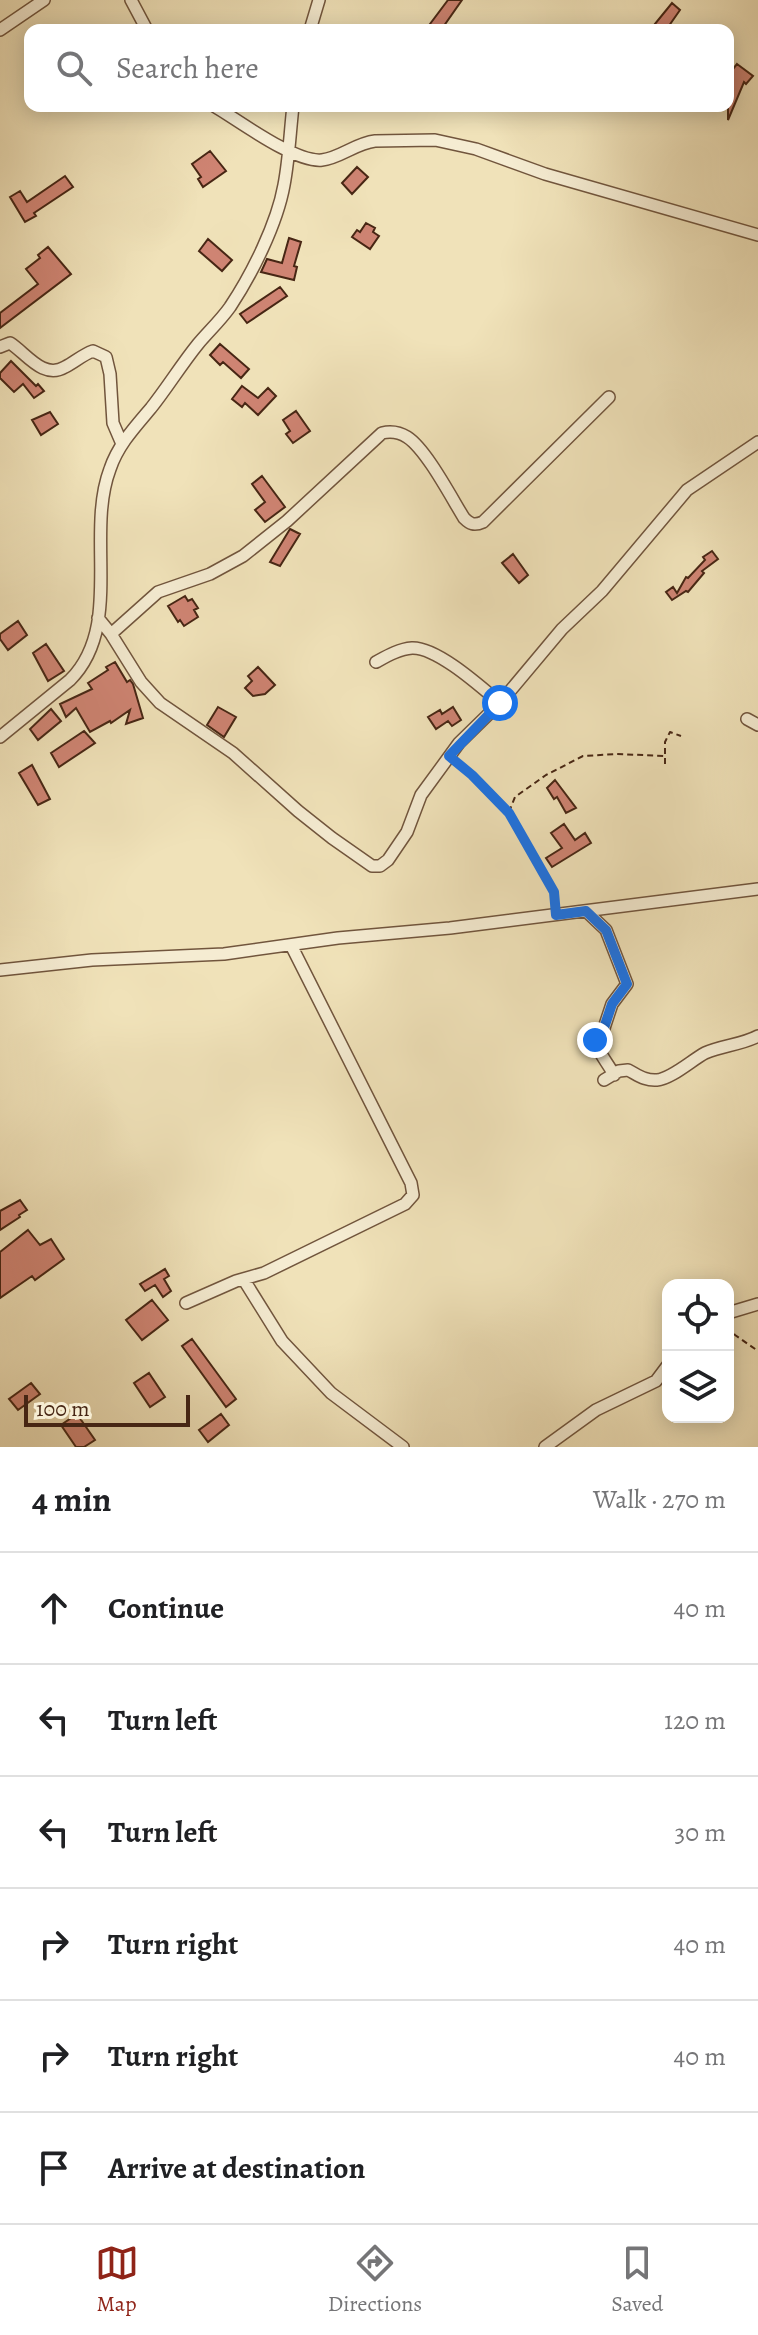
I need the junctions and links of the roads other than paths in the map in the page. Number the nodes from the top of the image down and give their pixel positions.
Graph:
1 (44, 0) edge
2 (131, 0) edge
3 (319, 0) edge
4 (144, 24) edge
5 (312, 24) edge
6 (0, 30) edge
7 (224, 112) edge
8 (292, 112) edge
9 (289, 152) junction
10 (758, 235) edge
11 (0, 347) edge
12 (609, 397) dead end
13 (758, 442) edge
14 (122, 444) junction
15 (98, 618) junction
16 (111, 634) junction
17 (376, 662) dead end
18 (500, 703) junction
19 (0, 737) edge
20 (758, 889) edge
21 (586, 911) junction
22 (291, 945) junction
23 (0, 970) edge
24 (758, 1036) edge
25 (244, 1280) junction
26 (186, 1303) dead end
27 (758, 1304) edge
28 (734, 1311) edge
29 (662, 1373) edge
30 (403, 1447) edge
31 (545, 1447) edge

1 - 6 street
2 - 4 street
3 - 5 street
7 - 9 street
8 - 9 street
9 - 10 street
9 - 14 street
11 - 14 street
12 - 16 street
13 - 18 street
14 - 15 street
15 - 16 street
15 - 19 street
16 - 18 street
17 - 18 street
20 - 21 street
21 - 22 street
21 - 24 street
22 - 23 street
22 - 25 street
25 - 26 street
25 - 30 street
27 - 28 street
29 - 31 street

